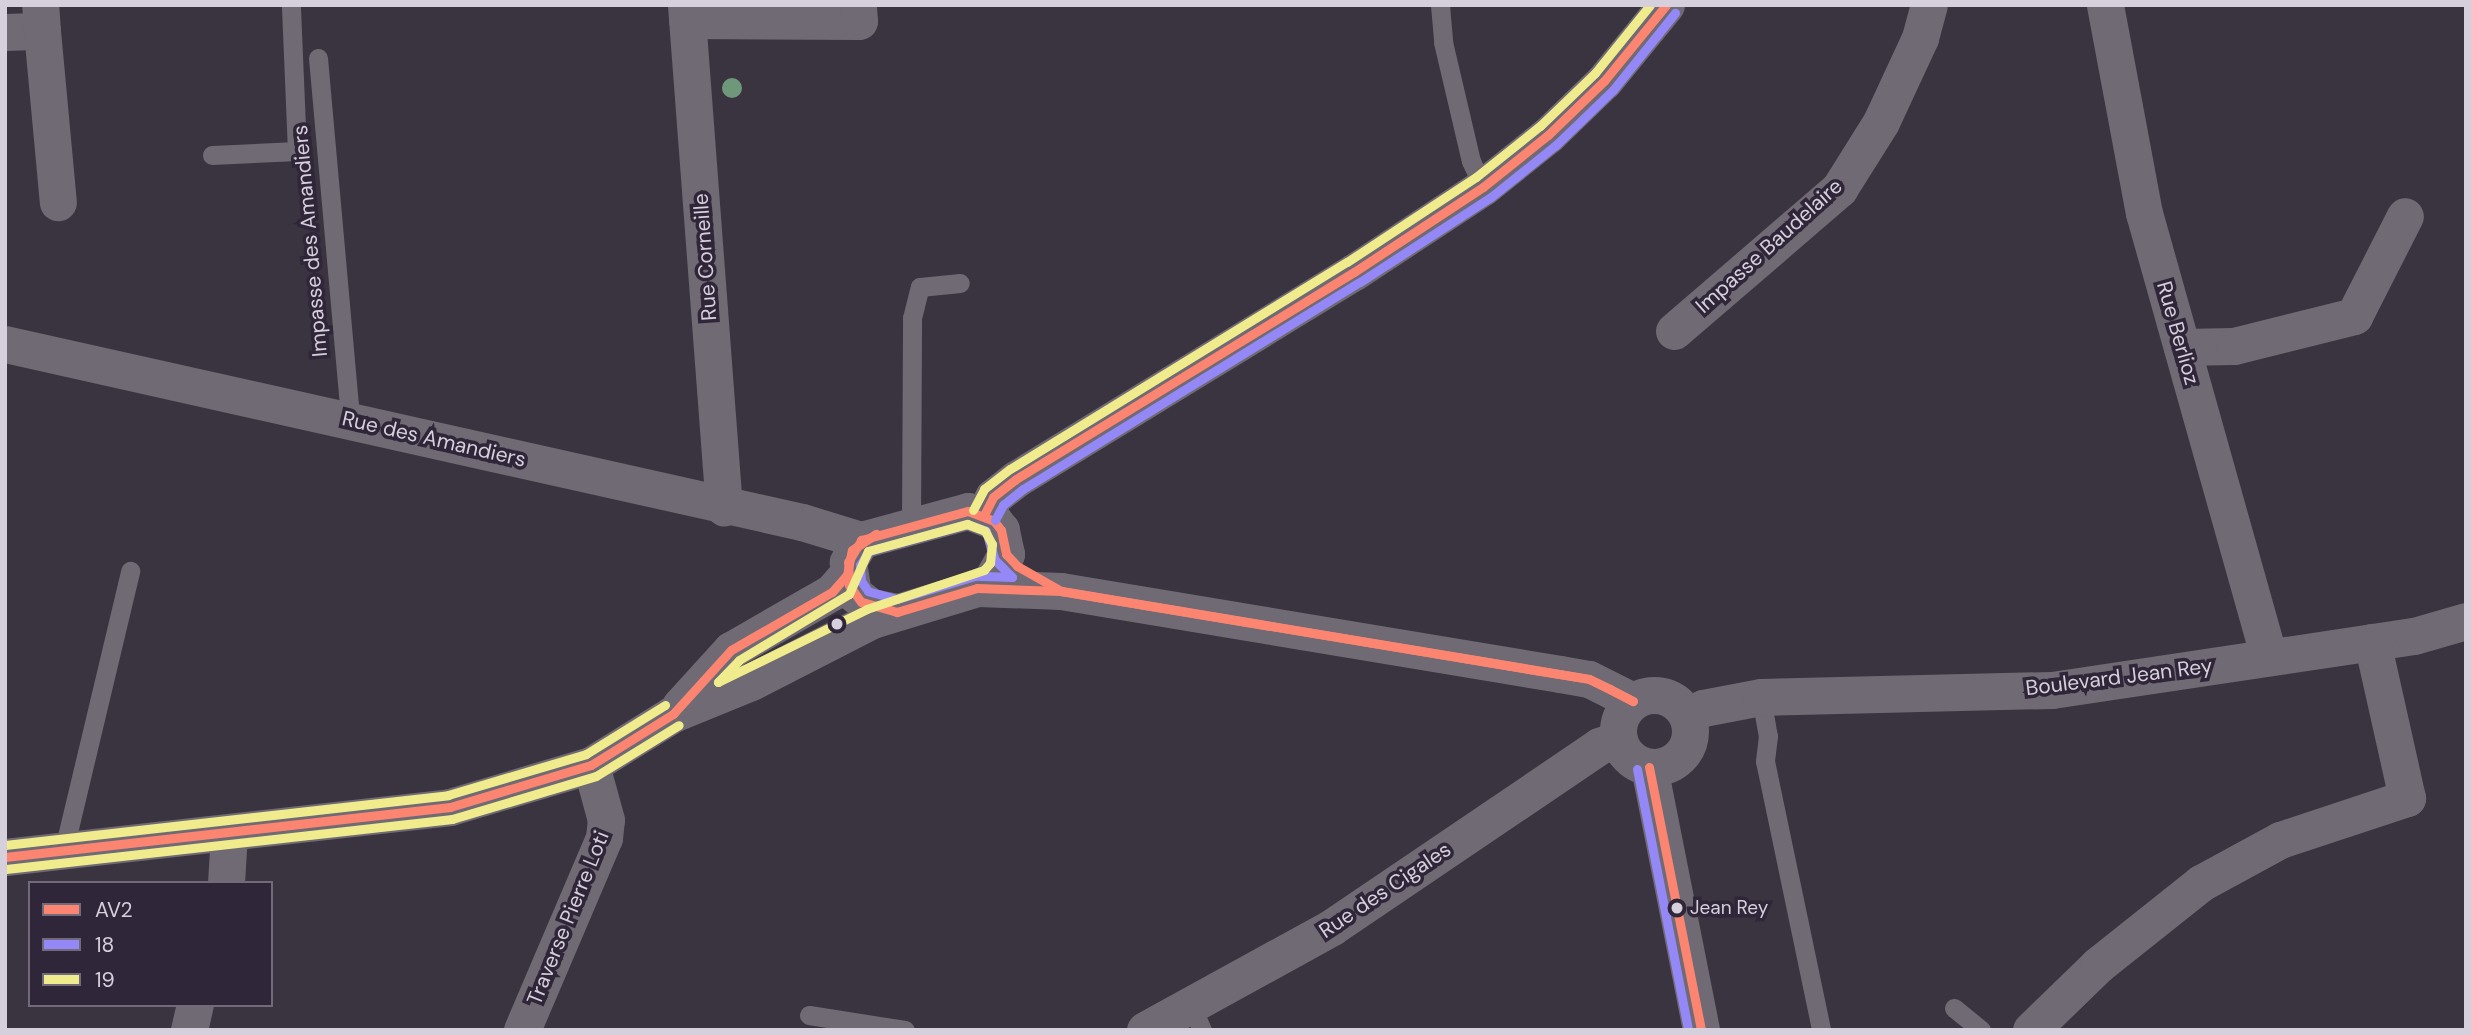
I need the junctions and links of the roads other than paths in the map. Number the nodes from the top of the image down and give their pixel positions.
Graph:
1 (291, 5) edge
2 (858, 5) edge
3 (1440, 5) edge
4 (1666, 5) edge
5 (1929, 5) edge
6 (2105, 5) edge
7 (687, 13) edge
8 (41, 18) edge
9 (5, 32) edge
10 (318, 58) dead end
11 (212, 155) dead end
12 (1483, 187) junction
13 (58, 202) dead end
14 (2405, 216) dead end
15 (960, 283) dead end
16 (1674, 331) dead end
17 (5, 344) edge
18 (2182, 347) junction
19 (350, 419) junction
20 (724, 508) junction
21 (984, 515) junction
22 (911, 523) junction
23 (861, 540) junction
24 (1006, 554) junction
25 (130, 571) dead end
26 (847, 575) junction
27 (977, 588) junction
28 (1061, 592) junction
29 (897, 612) junction
30 (2466, 621) edge
31 (2372, 642) junction
32 (2269, 657) junction
33 (1761, 697) junction
34 (1633, 701) junction
35 (673, 714) junction
36 (1688, 716) junction
37 (1619, 738) junction
38 (591, 765) junction
39 (1649, 766) junction
40 (229, 833) junction
41 (64, 849) junction
42 (5, 857) edge
43 (226, 881) edge
44 (195, 1007) edge
45 (1954, 1008) dead end
46 (809, 1015) dead end
47 (1196, 1016) edge
48 (189, 1030) edge
49 (522, 1030) edge
50 (905, 1030) edge
51 (1144, 1030) edge
52 (1701, 1030) edge
53 (1821, 1030) edge
54 (1980, 1030) edge
55 (2031, 1030) edge

1 - 11 lane
2 - 7 street
3 - 12 lane
4 - 12 street
5 - 16 street, Impasse Baudelaire
6 - 18 street, Rue Berlioz
7 - 20 street, Rue Corneille
8 - 9 street
8 - 13 street
10 - 19 lane, Impasse des Amandiers
12 - 21 street
14 - 18 street
15 - 22 lane
17 - 19 street, Rue des Amandiers
18 - 32 street, Rue Berlioz
19 - 20 street, Rue des Amandiers
20 - 23 street, Rue des Amandiers
21 - 22 street
21 - 24 street
22 - 23 street
23 - 26 street
24 - 27 street
24 - 28 street
25 - 41 lane
26 - 29 street
26 - 35 street
27 - 28 street
27 - 29 street
28 - 34 street
29 - 35 street
30 - 31 street, Boulevard Jean Rey
31 - 32 street, Boulevard Jean Rey
31 - 55 street
32 - 33 street, Boulevard Jean Rey
33 - 36 street, Boulevard Jean Rey
33 - 53 lane
34 - 36 street
34 - 37 street
35 - 38 street
36 - 39 street
37 - 39 street
37 - 47 street, Rue des Cigales
38 - 40 street
38 - 49 street, Traverse Pierre Loti
39 - 52 street
40 - 41 street
40 - 43 street
41 - 42 street
44 - 48 street
45 - 54 lane
46 - 50 lane
47 - 51 street, Rue des Cigales

